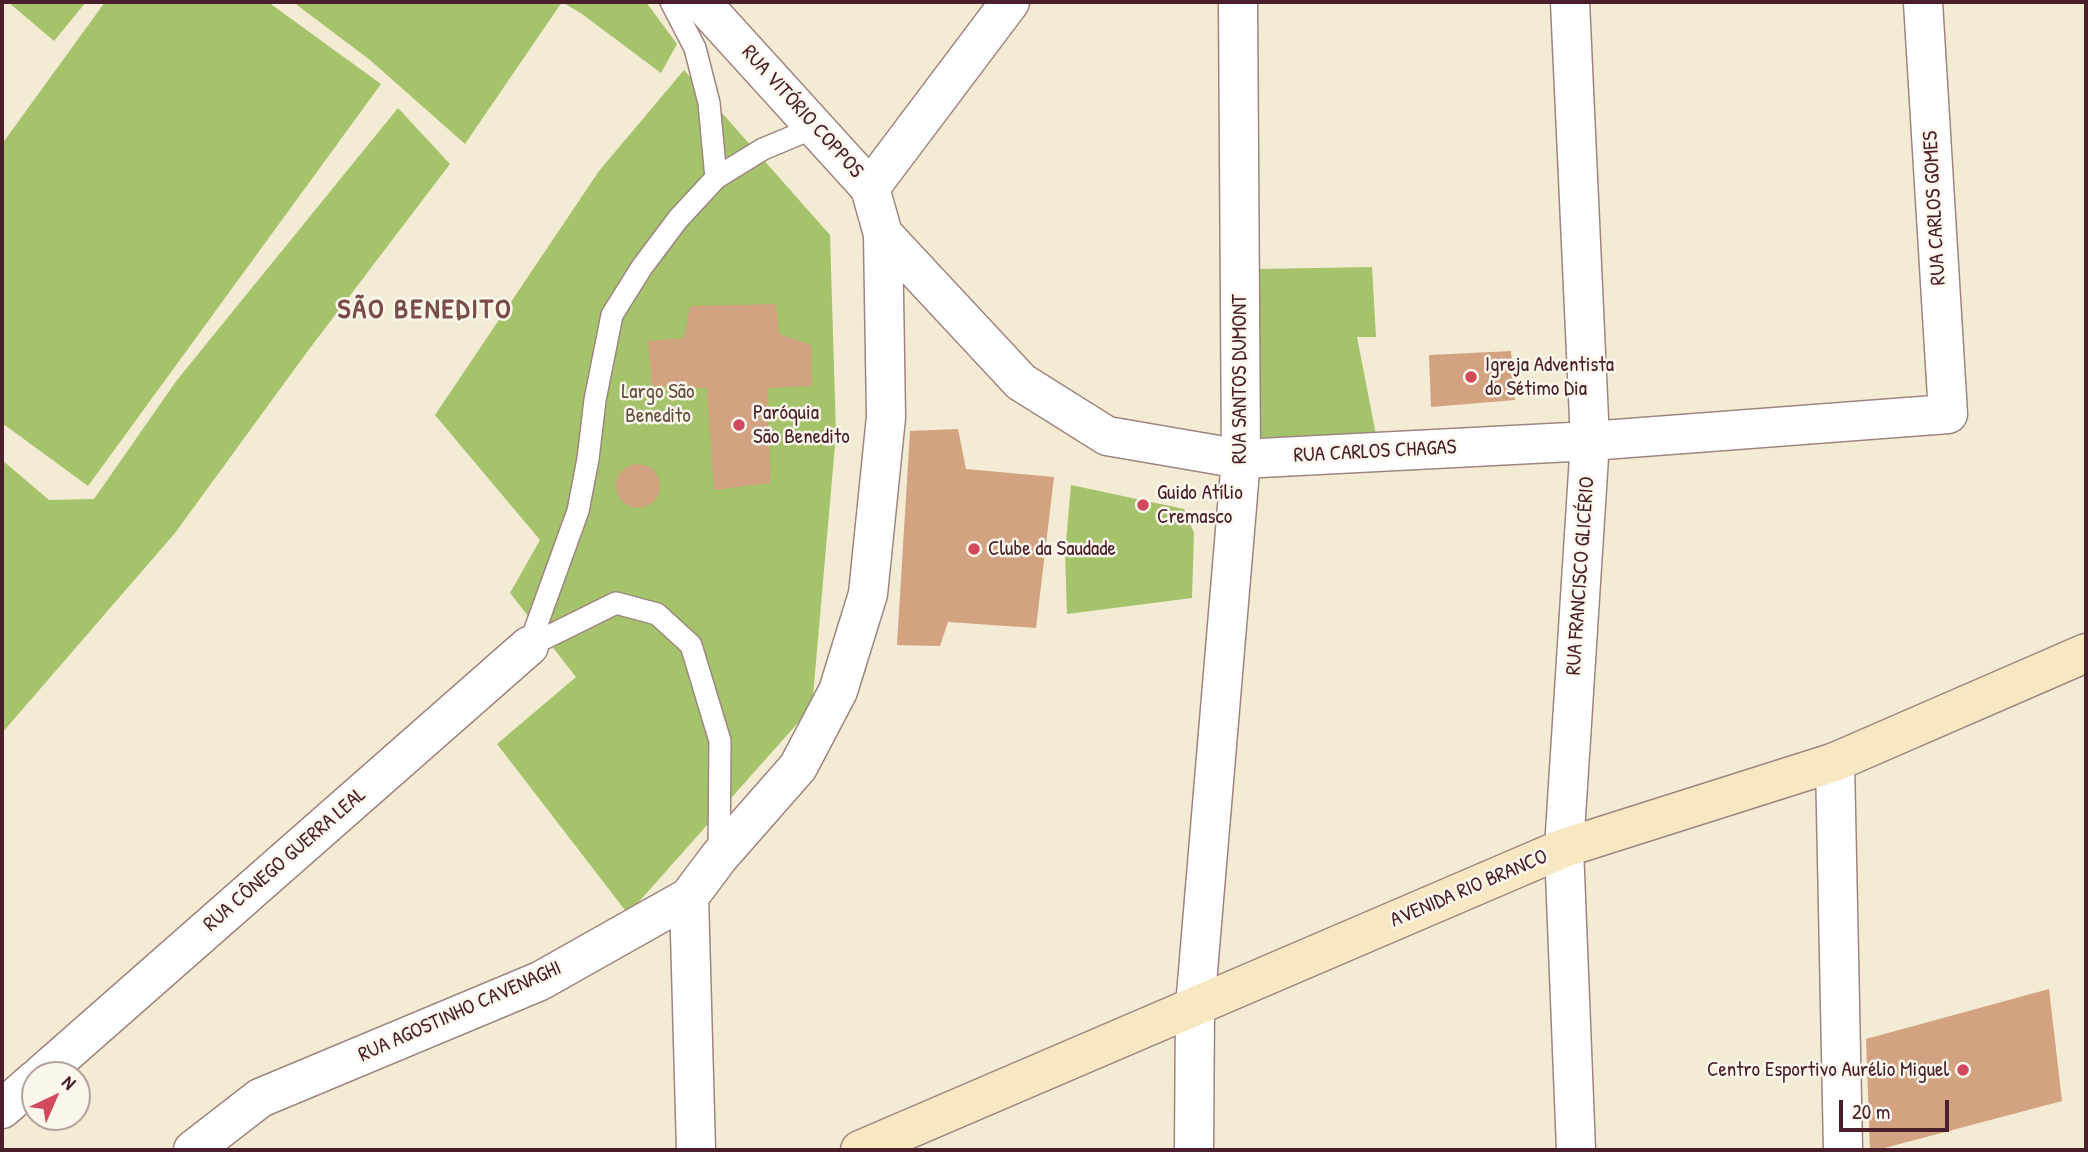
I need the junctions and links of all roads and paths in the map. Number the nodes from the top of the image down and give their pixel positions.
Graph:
1 (671, 2) edge
2 (701, 2) edge
3 (1010, 2) edge
4 (1238, 2) edge
5 (1570, 2) edge
6 (1923, 2) edge
7 (817, 127) junction
8 (716, 178) junction
9 (870, 188) junction
10 (883, 234) junction
11 (1948, 414) joint
12 (1590, 441) junction
13 (1241, 459) junction
14 (529, 646) junction
15 (2086, 653) edge
16 (1835, 762) junction
17 (1564, 848) junction
18 (719, 857) junction
19 (689, 897) junction
20 (1195, 1007) junction
21 (57, 1061) edge
22 (21, 1092) edge
23 (2, 1109) edge
24 (193, 1150) edge
25 (696, 1150) edge
26 (860, 1150) edge
27 (1194, 1150) edge
28 (1576, 1150) edge
29 (1843, 1150) edge

1 - 8 lane
2 - 7 street, RUA VITÓRIO COPPOS
3 - 9 street
4 - 13 street, RUA SANTOS DUMONT
5 - 12 street, RUA FRANCISCO GLICÉRIO
6 - 11 street, RUA CARLOS GOMES
7 - 8 lane
7 - 9 street, RUA VITÓRIO COPPOS
8 - 14 lane
9 - 10 street, RUA VITÓRIO COPPOS
10 - 13 street, RUA CARLOS CHAGAS
10 - 18 street, RUA AGOSTINHO CAVENAGHI
11 - 12 street, RUA CARLOS CHAGAS
12 - 13 street, RUA CARLOS CHAGAS
12 - 17 street, RUA FRANCISCO GLICÉRIO
13 - 20 street, RUA SANTOS DUMONT
14 - 18 lane
14 - 21 street, RUA CÔNEGO GUERRA LEAL
15 - 16 main road, AVENIDA RIO BRANCO
16 - 17 main road, AVENIDA RIO BRANCO
16 - 29 street
17 - 20 main road, AVENIDA RIO BRANCO
17 - 28 street, RUA FRANCISCO GLICÉRIO
18 - 19 street, RUA AGOSTINHO CAVENAGHI
19 - 24 street, RUA AGOSTINHO CAVENAGHI
19 - 25 street
20 - 26 main road, AVENIDA RIO BRANCO
20 - 27 street, RUA SANTOS DUMONT
22 - 23 street

